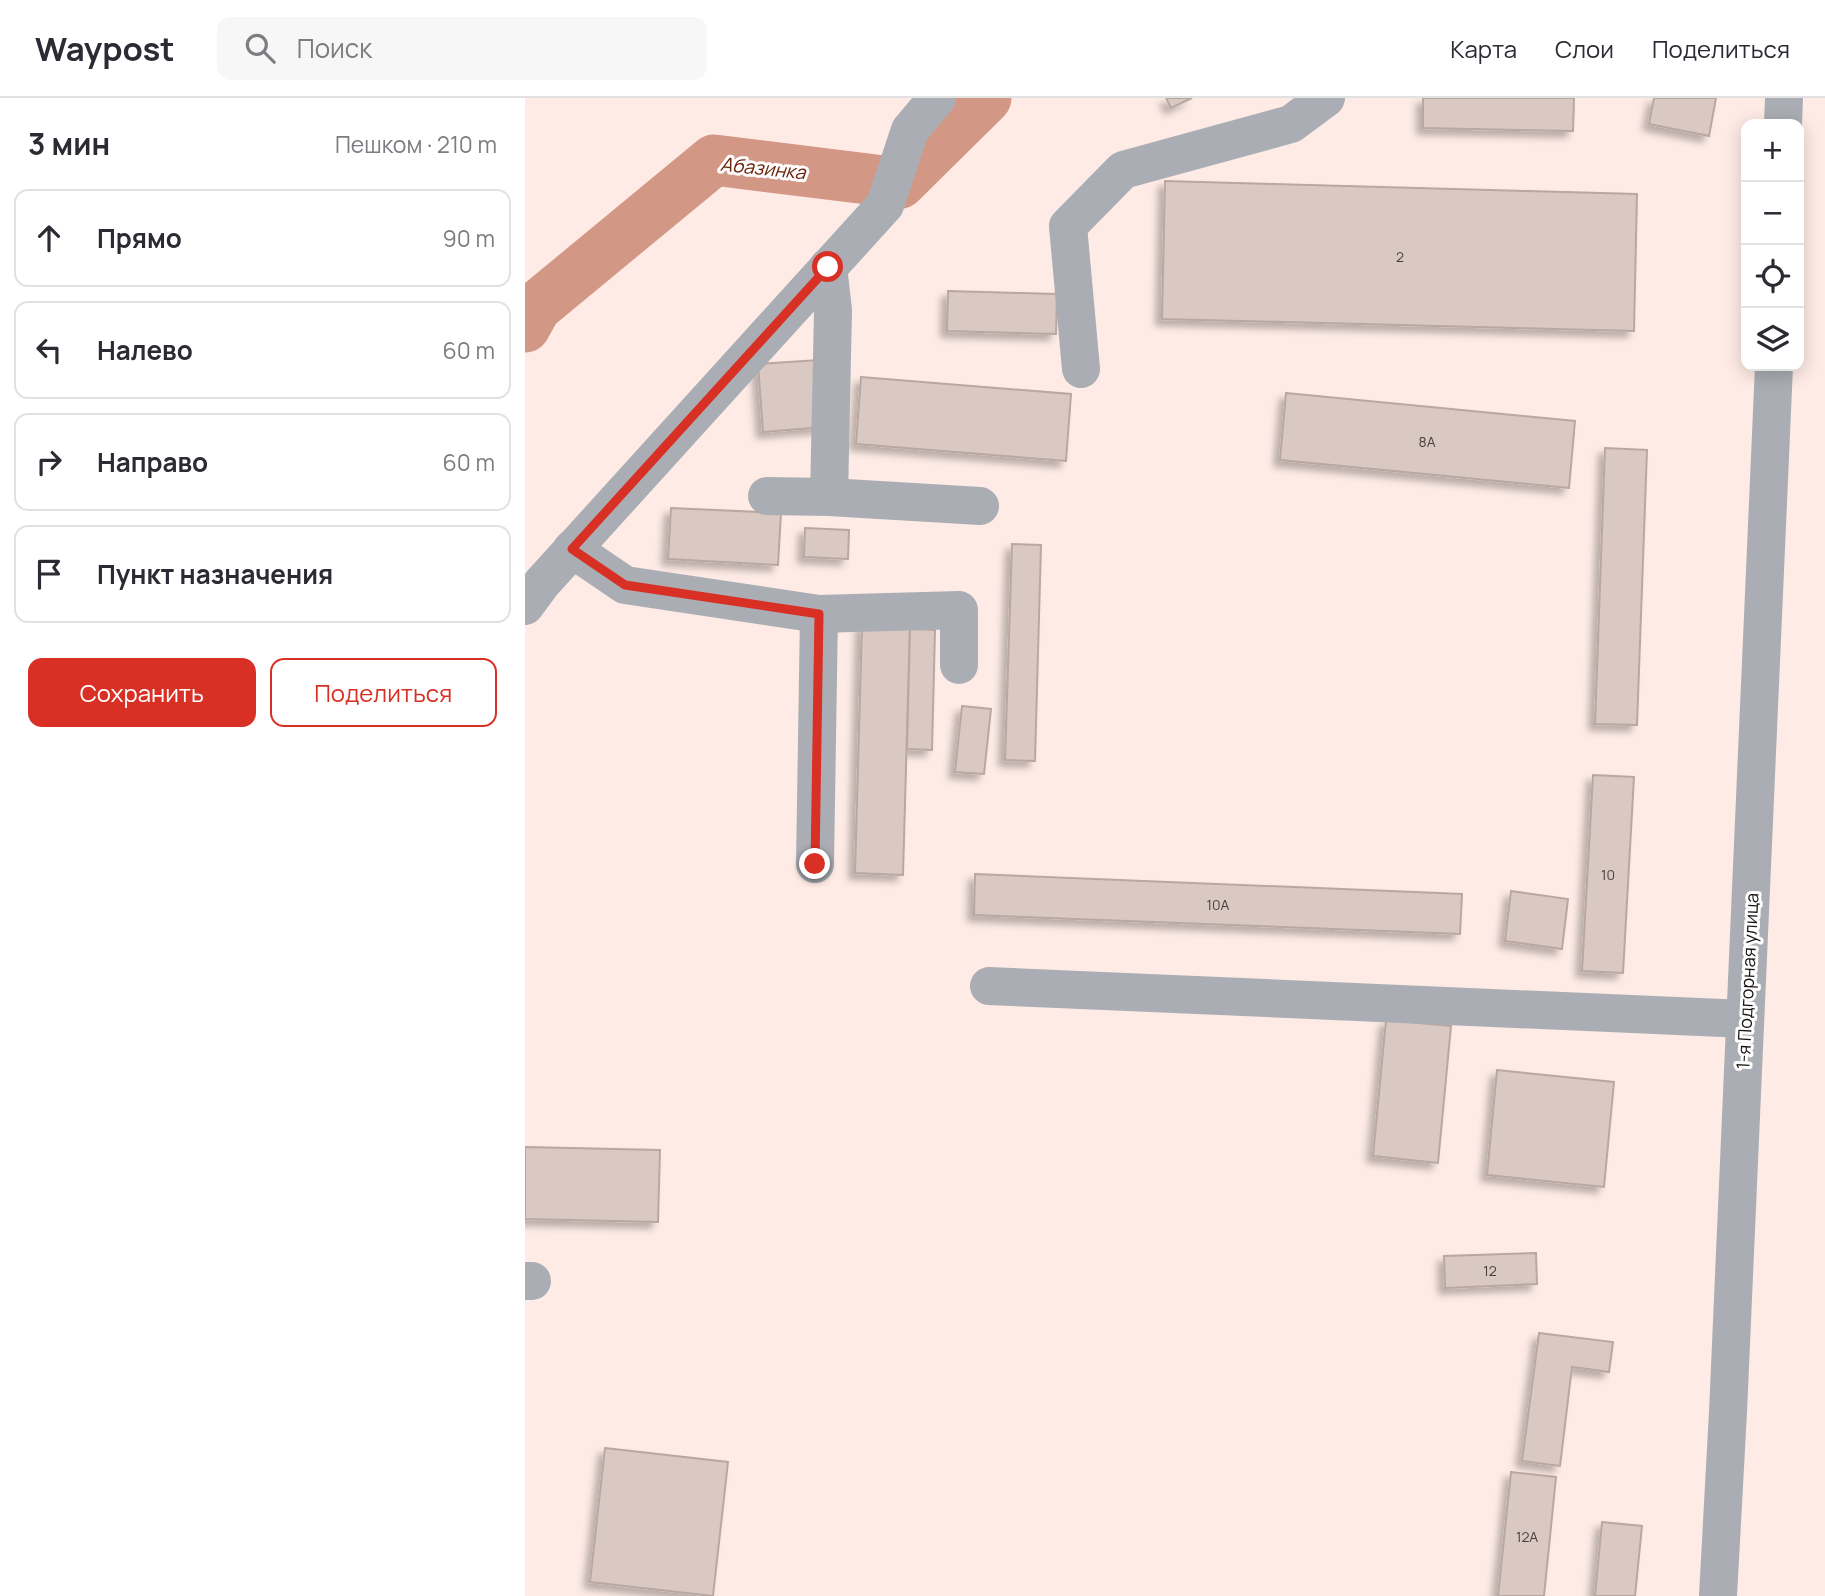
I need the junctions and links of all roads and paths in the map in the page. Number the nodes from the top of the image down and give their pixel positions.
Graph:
1 (937, 98) edge
2 (1326, 98) edge
3 (1784, 98) edge
4 (1783, 119) edge
5 (828, 267) junction
6 (1081, 369) dead end
7 (1774, 371) edge
8 (767, 496) dead end
9 (829, 497) junction
10 (979, 506) dead end
11 (572, 549) junction
12 (525, 606) edge
13 (819, 614) junction
14 (959, 665) dead end
15 (815, 864) dead end
16 (989, 986) dead end
17 (1745, 1019) junction
18 (1717, 1596) edge

1 - 5 street
2 - 6 street
3 - 4 street
5 - 9 street
5 - 11 street
7 - 17 street, 1-я Подгорная улица
8 - 9 street
9 - 10 street
11 - 12 street
11 - 13 street
13 - 14 street
13 - 15 street
16 - 17 street
17 - 18 street, 1-я Подгорная улица

